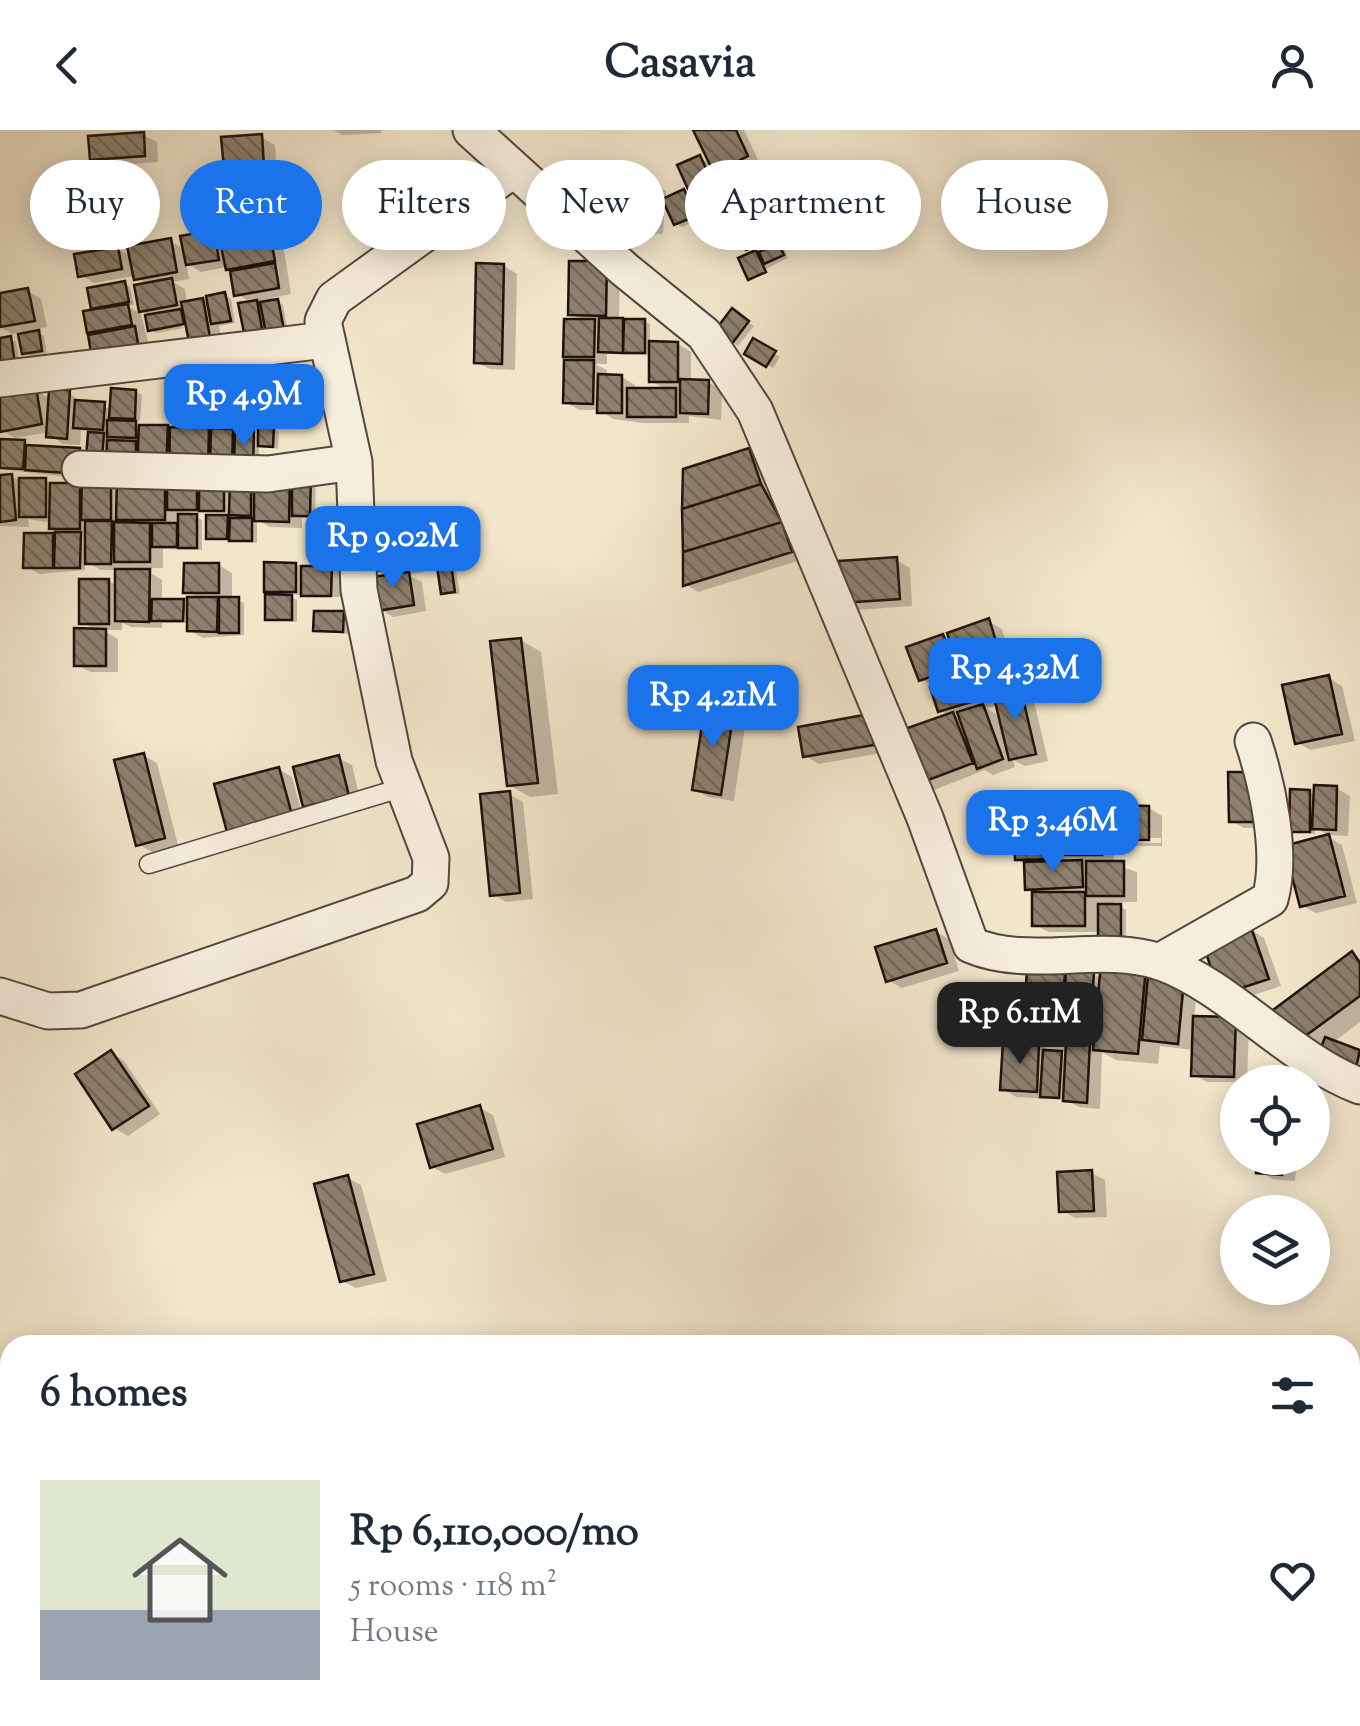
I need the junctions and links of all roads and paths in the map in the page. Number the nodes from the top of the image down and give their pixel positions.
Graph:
1 (471, 130) edge
2 (514, 169) junction
3 (325, 340) junction
4 (0, 379) edge
5 (354, 462) junction
6 (80, 470) dead end
7 (1253, 740) dead end
8 (402, 788) junction
9 (148, 864) dead end
10 (1158, 962) junction
11 (0, 996) edge
12 (1360, 1086) edge

1 - 2 street
2 - 3 street
2 - 10 street
3 - 4 street
3 - 5 street
5 - 6 street
5 - 8 street
7 - 10 street
8 - 9 lane
8 - 11 street
10 - 12 street

